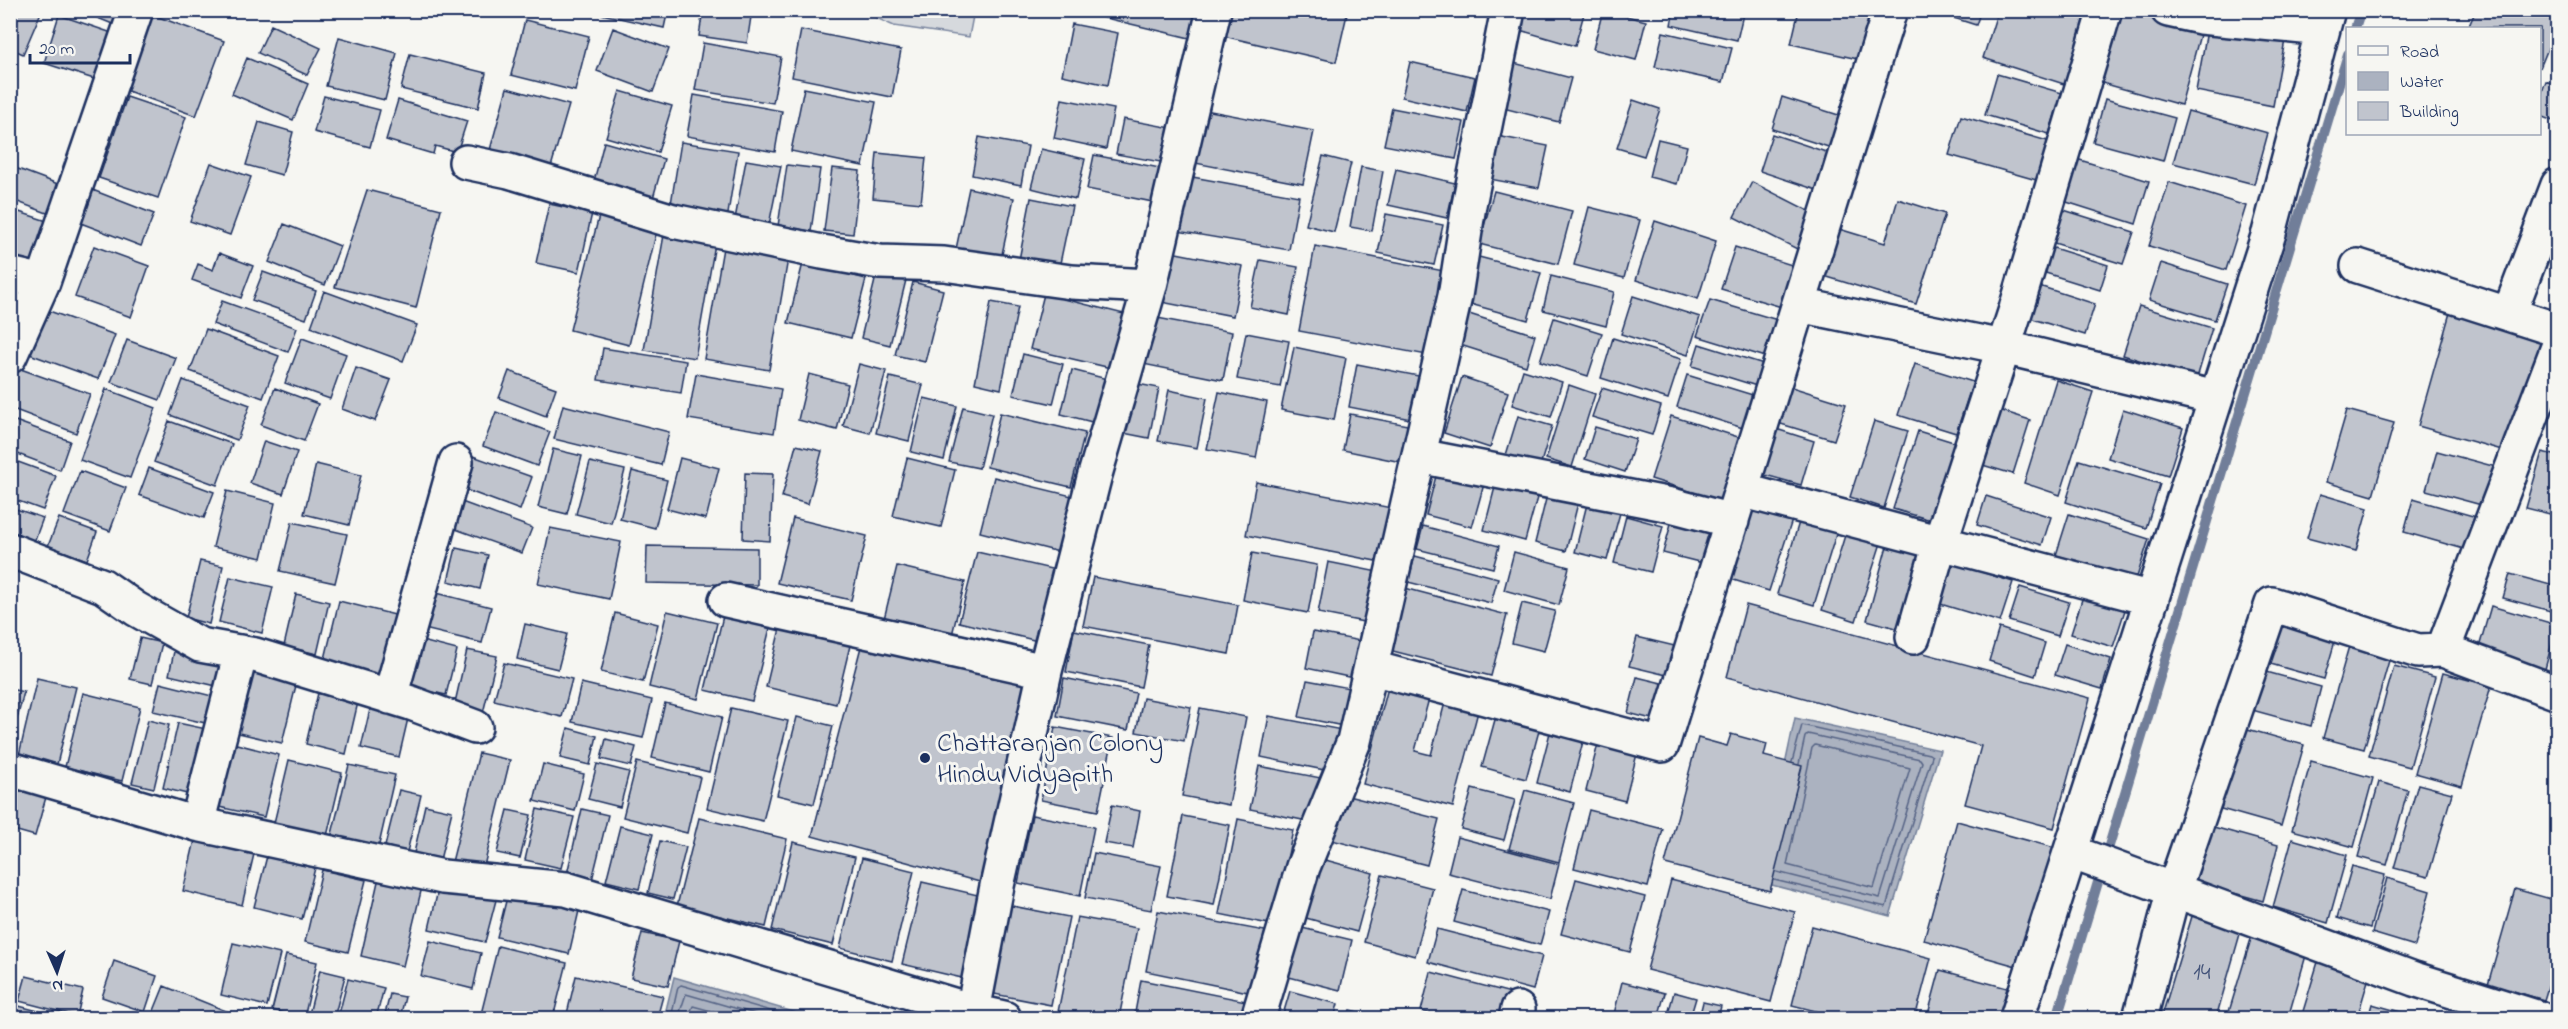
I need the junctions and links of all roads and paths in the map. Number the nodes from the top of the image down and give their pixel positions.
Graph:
1 (136, 10) edge
2 (1214, 10) edge
3 (1508, 10) edge
4 (1890, 10) edge
5 (2105, 10) edge
6 (2168, 10) edge
7 (2326, 20) edge
8 (466, 162) dead end
9 (2558, 185) edge
10 (2358, 266) dead end
11 (10, 274) edge
12 (44, 282) junction
13 (1150, 286) junction
14 (1799, 306) junction
15 (2509, 314) junction
16 (2558, 330) edge
17 (2003, 347) junction
18 (2558, 347) edge
19 (10, 356) edge
20 (2216, 398) junction
21 (1419, 456) junction
22 (456, 462) dead end
23 (1741, 490) junction
24 (1732, 521) junction
25 (1940, 543) junction
26 (10, 550) edge
27 (2152, 599) junction
28 (726, 600) dead end
29 (1913, 637) dead end
30 (2443, 650) junction
31 (242, 652) junction
32 (1372, 668) junction
33 (1045, 671) junction
34 (2558, 693) edge
35 (390, 697) junction
36 (475, 727) dead end
37 (10, 769) edge
38 (197, 824) junction
39 (2080, 855) junction
40 (2174, 889) junction
41 (972, 1015) edge
42 (1004, 1018) edge
43 (1258, 1018) edge
44 (2018, 1018) edge
45 (2139, 1018) edge
46 (2539, 1018) edge

1 - 12 street
2 - 13 street
3 - 21 street
4 - 14 street
5 - 17 street
6 - 7 street
7 - 20 street
8 - 13 street
9 - 15 street
10 - 15 street
11 - 12 street
12 - 19 street
13 - 33 street
14 - 17 street
14 - 23 street
15 - 16 street
17 - 20 street
17 - 25 street
18 - 30 street
20 - 27 street
21 - 24 street
21 - 32 street
22 - 35 street
23 - 24 street
23 - 25 street
24 - 32 street
25 - 27 street
25 - 29 street
26 - 31 street
27 - 39 street
28 - 33 street
30 - 34 street
30 - 40 street
31 - 35 street
31 - 38 street
32 - 43 street
33 - 41 street
35 - 36 street
37 - 38 street
38 - 41 street
39 - 40 street
39 - 44 street
40 - 45 street
40 - 46 street
41 - 42 street

